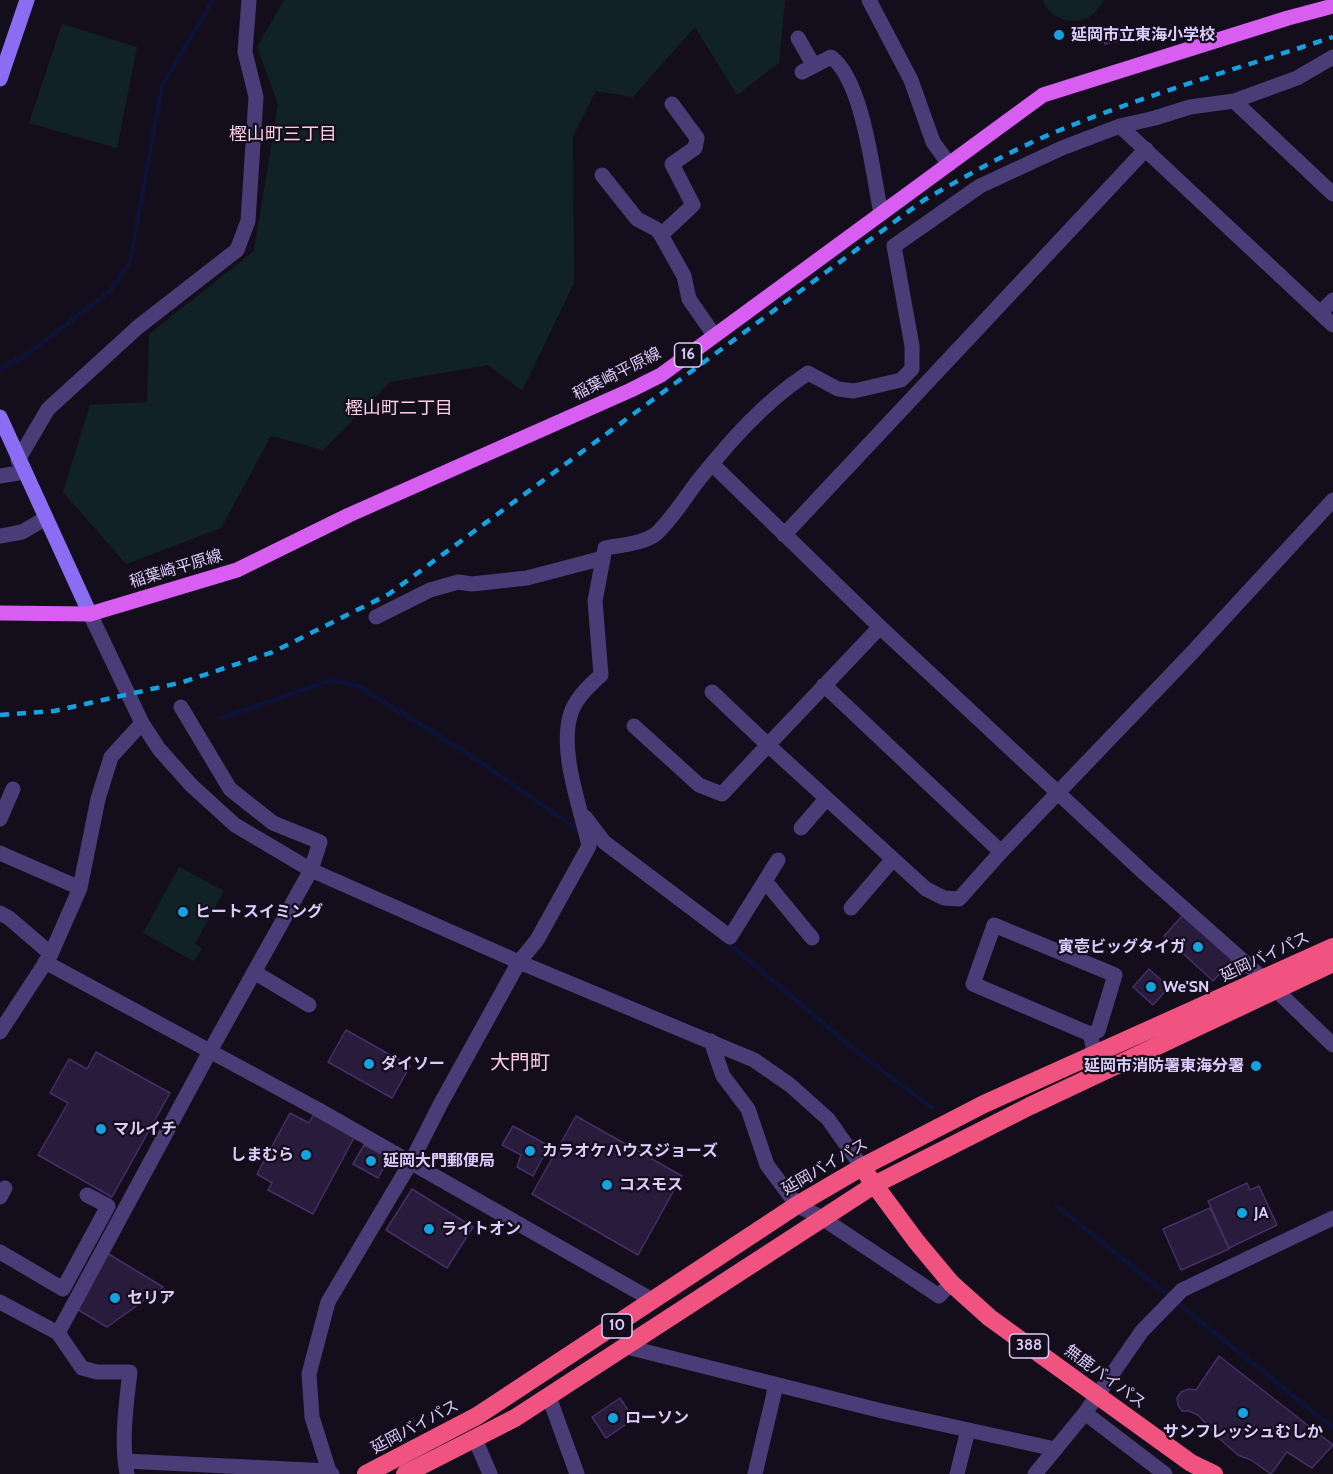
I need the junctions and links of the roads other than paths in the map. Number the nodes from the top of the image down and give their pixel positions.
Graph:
1 (27, 0) edge
2 (249, 0) edge
3 (869, 0) edge
4 (1333, 6) edge
5 (798, 38) dead end
6 (1331, 61) edge
7 (0, 79) edge
8 (1234, 101) junction
9 (672, 104) dead end
10 (1120, 126) junction
11 (1146, 149) junction
12 (949, 164) junction
13 (602, 175) dead end
14 (1333, 194) edge
15 (881, 214) junction
16 (661, 235) junction
17 (1333, 300) edge
18 (1320, 313) junction
19 (1333, 325) edge
20 (714, 335) junction
21 (0, 417) edge
22 (712, 464) junction
23 (21, 466) junction
24 (0, 476) edge
25 (1333, 500) edge
26 (46, 518) junction
27 (784, 535) junction
28 (0, 536) edge
29 (603, 558) junction
30 (0, 613) edge
31 (90, 614) junction
32 (376, 617) dead end
33 (880, 627) junction
34 (824, 685) junction
35 (712, 692) dead end
36 (181, 707) dead end
37 (142, 723) junction
38 (634, 726) dead end
39 (768, 746) junction
40 (13, 789) dead end
41 (1058, 793) junction
42 (826, 799) junction
43 (583, 818) junction
44 (0, 819) edge
45 (801, 828) dead end
46 (1001, 852) junction
47 (0, 853) edge
48 (778, 860) dead end
49 (893, 860) junction
50 (311, 870) junction
51 (765, 881) junction
52 (80, 888) junction
53 (851, 908) dead end
54 (1, 915) edge
55 (812, 938) dead end
56 (1333, 947) edge
57 (48, 958) junction
58 (519, 962) junction
59 (1333, 963) edge
60 (254, 972) junction
61 (1269, 985) junction
62 (309, 1005) dead end
63 (0, 1032) edge
64 (1090, 1034) junction
65 (711, 1041) junction
66 (1333, 1045) edge
67 (212, 1052) junction
68 (1095, 1054) junction
69 (411, 1162) junction
70 (862, 1167) junction
71 (874, 1185) junction
72 (87, 1195) dead end
73 (797, 1205) junction
74 (822, 1218) junction
75 (1333, 1218) edge
76 (0, 1252) edge
77 (951, 1283) junction
78 (654, 1301) junction
79 (0, 1302) edge
80 (58, 1333) junction
81 (627, 1347) junction
82 (776, 1384) junction
83 (1096, 1395) junction
84 (549, 1397) junction
85 (1085, 1413) junction
86 (968, 1430) junction
87 (475, 1439) junction
88 (1055, 1449) junction
89 (126, 1467) edge
90 (330, 1473) edge
91 (366, 1474) edge
92 (405, 1474) edge
93 (489, 1474) edge
94 (577, 1474) edge
95 (755, 1474) edge
96 (957, 1474) edge
97 (1035, 1474) edge
98 (1165, 1474) edge
99 (1214, 1474) edge

1 - 7 street
2 - 23 street
3 - 12 street
4 - 12 main road, 稲葉崎平原線 / 16
5 - 15 street
6 - 8 street
8 - 10 street
8 - 14 street
9 - 16 street
10 - 11 street
10 - 22 street
11 - 18 street
11 - 27 street
12 - 15 main road, 稲葉崎平原線 / 16
13 - 16 street
15 - 20 main road, 稲葉崎平原線 / 16
16 - 20 street
17 - 18 street
18 - 19 street
20 - 31 main road, 稲葉崎平原線 / 16
21 - 23 street
22 - 27 street
22 - 29 street
23 - 24 street
23 - 26 street
25 - 41 street
26 - 28 street
26 - 31 street
27 - 33 street
29 - 32 street
29 - 43 street
30 - 31 main road, 稲葉崎平原線 / 16
31 - 37 street
33 - 34 street
33 - 41 street
34 - 39 street
34 - 46 street
35 - 39 street
36 - 50 street
37 - 50 street
37 - 52 street
38 - 39 street
39 - 42 street
40 - 44 street
41 - 46 street
41 - 61 street
42 - 45 street
42 - 49 street
43 - 51 street
43 - 58 street
46 - 49 street
47 - 52 street
48 - 51 street
49 - 53 street
50 - 58 street
50 - 60 street
51 - 55 street
52 - 57 street
54 - 57 street
56 - 61 highway, 延岡バイパス / 10
57 - 63 street
57 - 67 street
58 - 65 street
58 - 69 street
59 - 61 highway, 延岡バイパス / 10
60 - 62 street
60 - 67 street
61 - 66 street
61 - 68 highway, 延岡バイパス / 10
61 - 71 highway, 延岡バイパス / 10
64 - 64 street
64 - 68 street
65 - 70 street
65 - 73 street
67 - 69 street
67 - 80 street
68 - 70 highway, 延岡バイパス / 10
69 - 78 street
69 - 90 street
70 - 71 highway, 無鹿バイパス / 388
70 - 73 highway, 延岡バイパス / 10
71 - 74 highway, 延岡バイパス / 10
71 - 77 highway, 無鹿バイパス / 388
72 - 76 street
73 - 74 street
73 - 78 highway, 延岡バイパス / 10
74 - 77 street
74 - 81 highway, 延岡バイパス / 10
75 - 83 street
77 - 83 highway, 無鹿バイパス / 388
78 - 91 highway, 延岡バイパス / 10
79 - 80 street
80 - 89 street
81 - 82 street
81 - 84 highway, 延岡バイパス / 10
82 - 86 street
82 - 95 street
83 - 85 street
83 - 99 highway, 無鹿バイパス / 388
84 - 87 highway, 延岡バイパス / 10
84 - 94 street
85 - 88 street
85 - 98 street
86 - 88 street
86 - 96 street
87 - 92 highway, 延岡バイパス / 10
87 - 93 street
88 - 97 street
89 - 90 street

